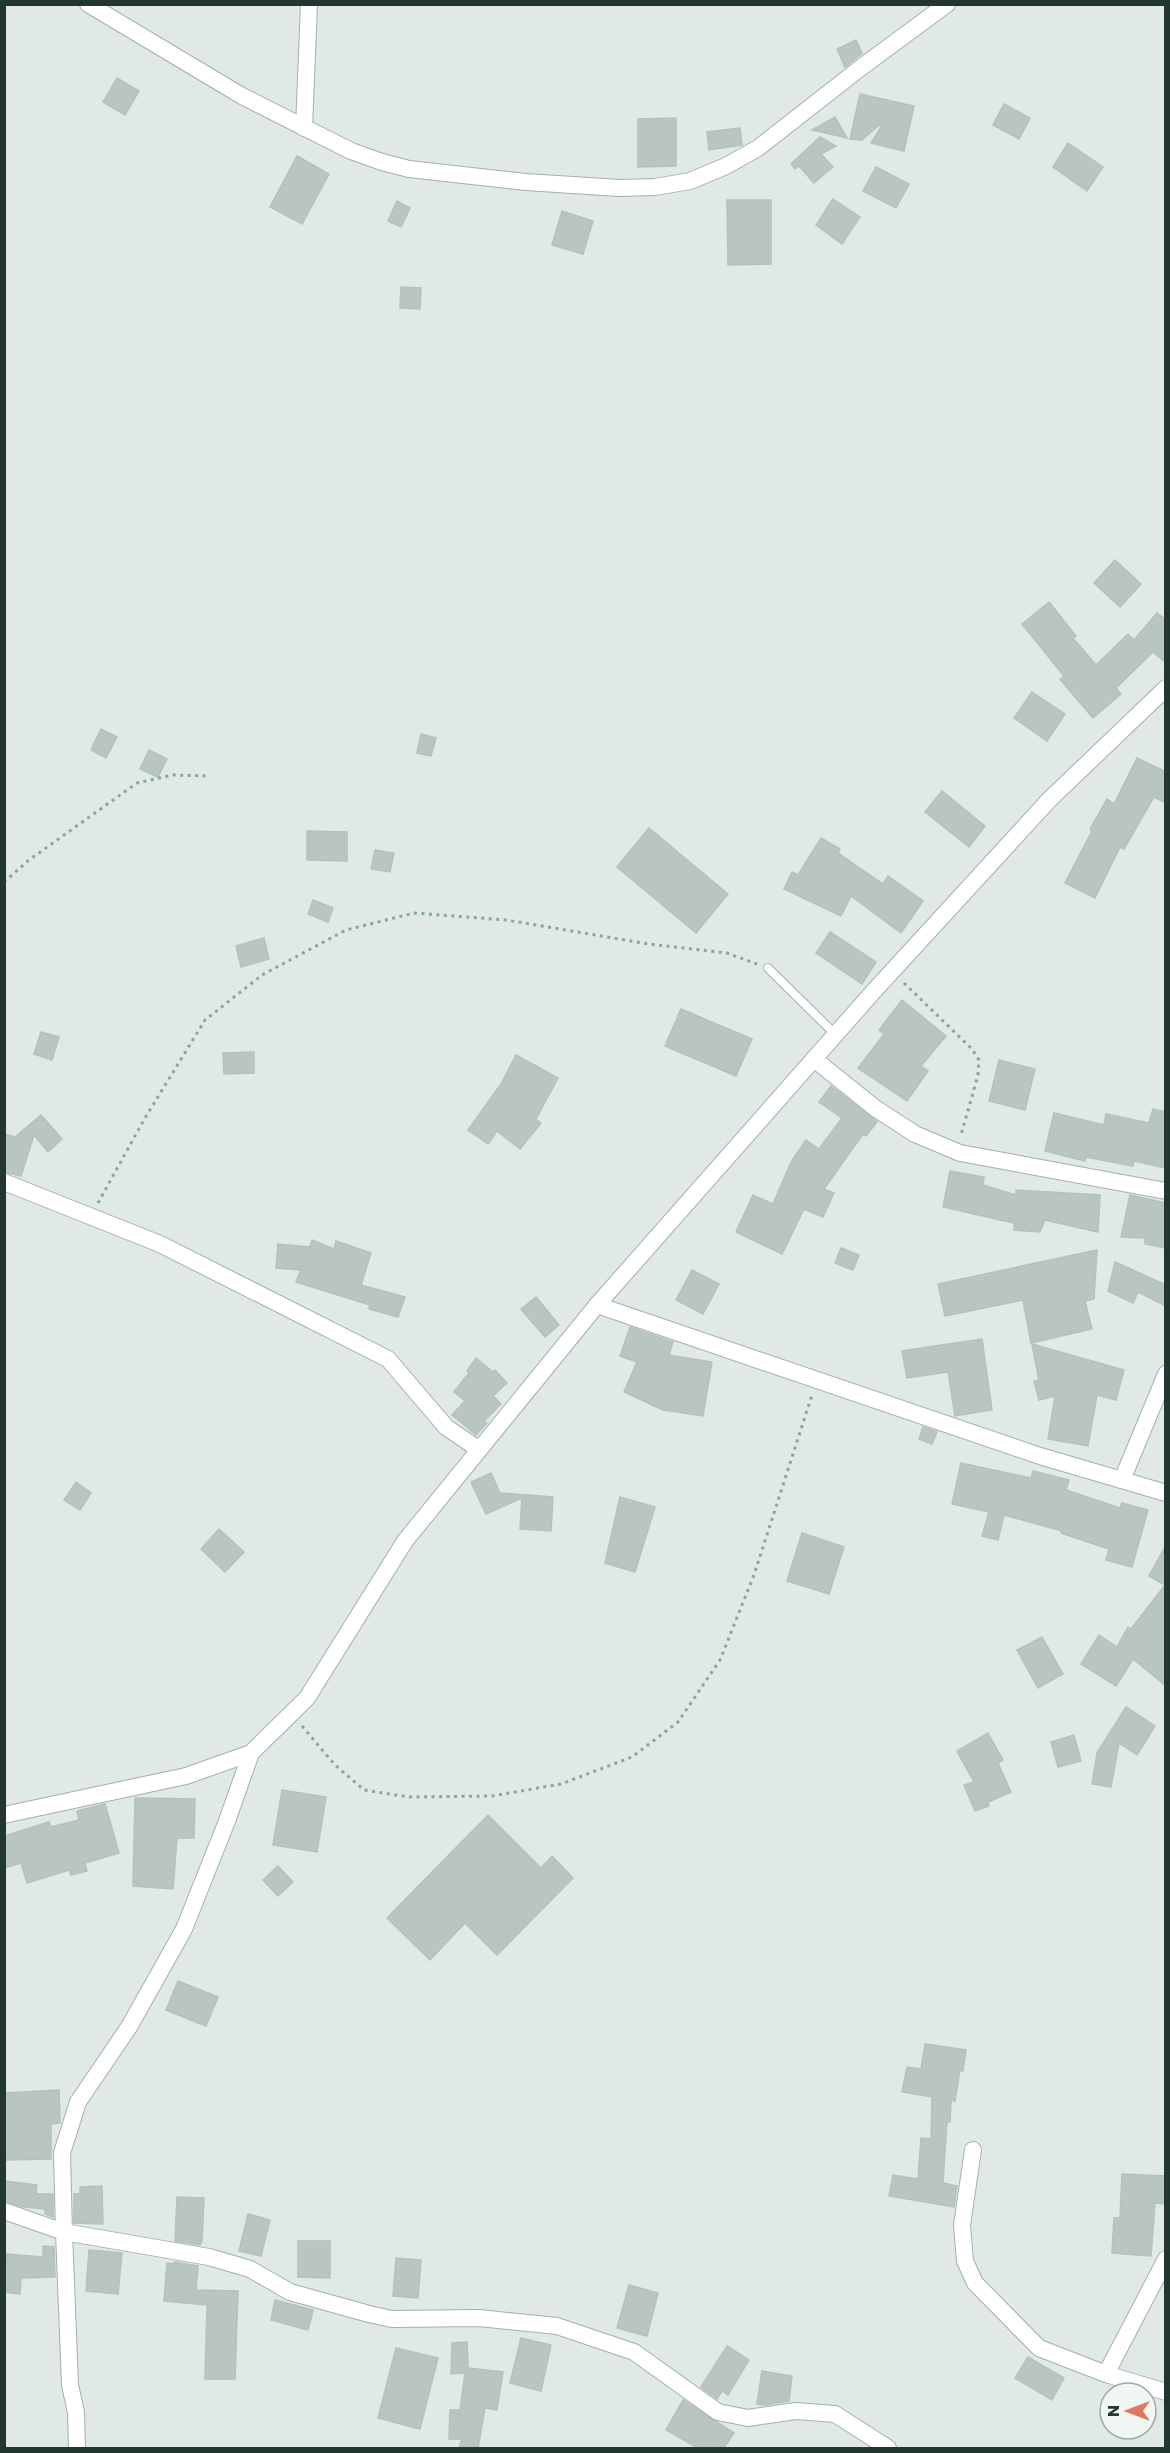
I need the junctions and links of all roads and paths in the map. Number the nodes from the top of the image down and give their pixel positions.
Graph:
1 (88, 4) edge
2 (309, 4) edge
3 (946, 4) edge
4 (304, 128) junction
5 (1166, 688) edge
6 (210, 776) dead end
7 (4, 882) edge
8 (768, 968) joint
9 (893, 971) junction
10 (836, 1035) junction
11 (814, 1059) junction
12 (957, 1151) junction
13 (4, 1182) edge
14 (1166, 1191) edge
15 (90, 1217) junction
16 (597, 1305) junction
17 (1166, 1374) edge
18 (817, 1380) junction
19 (478, 1449) junction
20 (1122, 1480) junction
21 (1166, 1492) edge
22 (292, 1713) junction
23 (251, 1753) junction
24 (4, 1815) edge
25 (973, 2150) dead end
26 (4, 2211) edge
27 (64, 2232) junction
28 (1166, 2259) edge
29 (1106, 2374) junction
30 (1166, 2392) edge
31 (77, 2448) edge
32 (888, 2448) edge

1 - 4 street
2 - 4 street
3 - 4 street
5 - 9 street
6 - 7 path
8 - 10 lane
8 - 15 path
9 - 10 street
9 - 12 path
10 - 11 street
11 - 12 street
11 - 16 street
12 - 14 street
13 - 15 street
15 - 19 street
16 - 18 street
16 - 19 street
17 - 20 street
18 - 20 street
18 - 22 path
19 - 22 street
20 - 21 street
22 - 23 street
23 - 24 street
23 - 27 street
25 - 29 street
26 - 27 street
27 - 31 street
27 - 32 street
28 - 29 street
29 - 30 street

